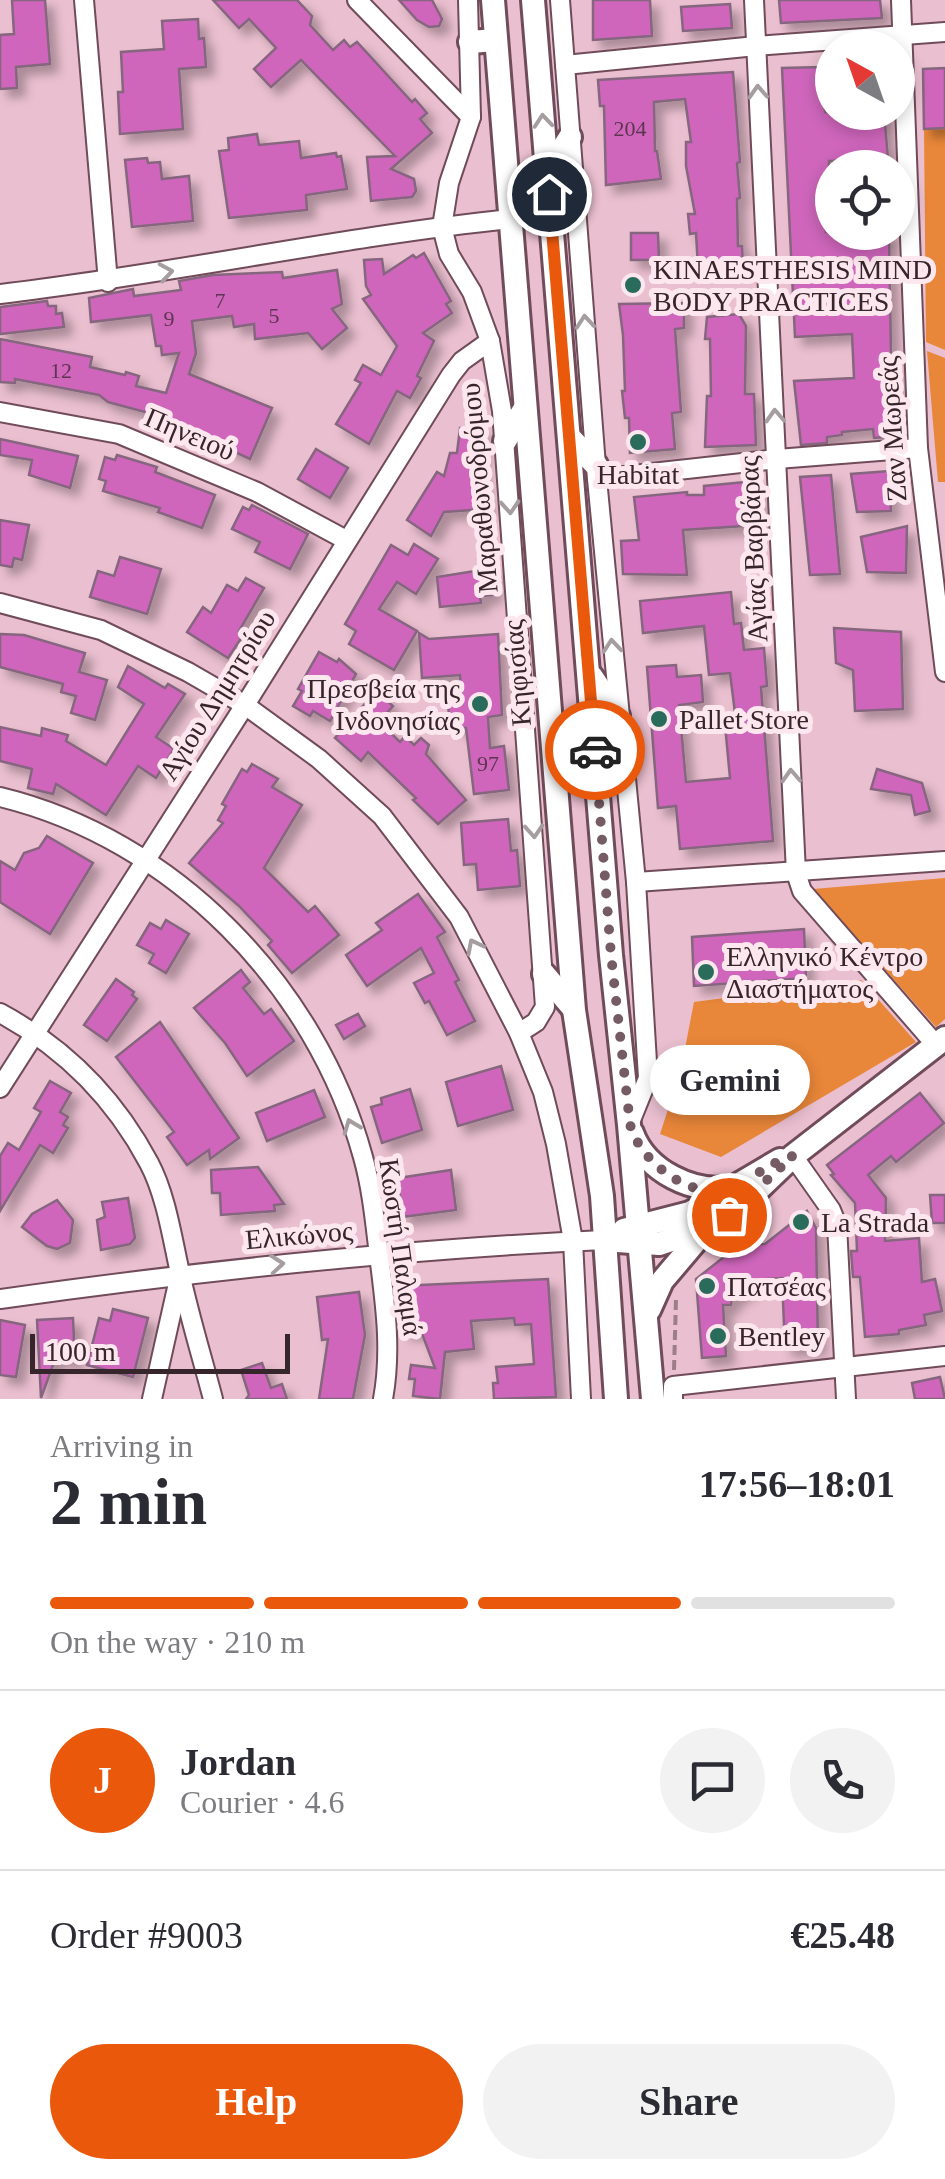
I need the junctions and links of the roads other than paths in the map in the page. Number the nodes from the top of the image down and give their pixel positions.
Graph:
1 (84, 0) edge
2 (357, 0) edge
3 (468, 0) edge
4 (493, 0) edge
5 (534, 0) edge
6 (560, 0) edge
7 (754, 0) edge
8 (901, 0) edge
9 (902, 30) edge
10 (945, 32) edge
11 (915, 33) edge
12 (496, 40) junction
13 (815, 41) edge
14 (470, 42) junction
15 (756, 46) junction
16 (565, 66) junction
17 (471, 117) junction
18 (906, 130) edge
19 (570, 137) junction
20 (548, 172) junction
21 (510, 219) junction
22 (442, 226) junction
23 (108, 282) junction
24 (0, 294) edge
25 (490, 341) junction
26 (525, 408) junction
27 (0, 412) edge
28 (570, 438) junction
29 (505, 441) junction
30 (918, 448) junction
31 (777, 459) junction
32 (597, 472) junction
33 (346, 540) junction
34 (0, 603) edge
35 (945, 672) edge
36 (589, 673) junction
37 (246, 705) junction
38 (618, 716) junction
39 (0, 796) edge
40 (146, 859) junction
41 (945, 861) edge
42 (796, 873) junction
43 (636, 882) junction
44 (544, 974) junction
45 (574, 1010) junction
46 (0, 1013) edge
47 (34, 1032) junction
48 (519, 1033) junction
49 (940, 1042) edge
50 (0, 1088) edge
51 (630, 1124) junction
52 (793, 1156) junction
53 (736, 1187) junction
54 (712, 1226) junction
55 (639, 1234) junction
56 (604, 1240) junction
57 (572, 1241) junction
58 (379, 1255) junction
59 (180, 1274) junction
60 (0, 1299) edge
61 (647, 1324) junction
62 (945, 1356) edge
63 (845, 1368) junction
64 (673, 1393) edge
65 (152, 1399) edge
66 (212, 1399) edge
67 (383, 1399) edge
68 (581, 1399) edge
69 (616, 1399) edge
70 (653, 1399) edge
71 (846, 1399) edge

1 - 23 street
2 - 17 street
3 - 14 street
4 - 12 main road, Κηφισίας
20 -> 5 main road
6 - 16 street
7 - 15 street, Αγίας Βαρβάρας
8 - 9 street, Ζαν Μωρεάς
10 - 11 street
12 - 14 main road
12 - 21 main road, Κηφισίας
13 - 15 street
14 - 17 street
15 - 16 street
31 -> 15 street, Αγίας Βαρβάρας
16 - 19 street
17 - 22 street
18 - 30 street, Ζαν Μωρεάς
19 - 20 main road
32 -> 19 street
20 - 28 main road
21 - 22 street
21 - 26 main road, Κηφισίας
23 -> 22 street
22 - 25 street, Μαραθωνοδρόμου
23 - 24 street
25 - 29 street, Μαραθωνοδρόμου
25 - 33 street, Αγίου Δημητρίου
26 - 29 main road
26 - 45 main road, Κηφισίας
27 - 33 street, Πηνειού
28 - 32 main road
28 - 36 main road
29 -> 44 street, Μαραθωνοδρόμου
30 - 31 street
30 - 35 street, Ζαν Μωρεάς
31 - 32 street
42 -> 31 street, Αγίας Βαρβάρας
38 -> 32 street
33 - 37 street, Αγίου Δημητρίου
34 - 37 street
36 - 38 main road
36 - 51 main road
37 - 40 street, Αγίου Δημητρίου
48 -> 37 street
38 - 43 street
39 - 40 street, Κωστή Παλαμά
40 - 47 street, Αγίου Δημητρίου
58 -> 40 street, Κωστή Παλαμά
41 - 42 street
42 - 43 street
42 - 49 street, Αγίας Βαρβάρας
43 - 51 street
44 - 45 main road
44 - 48 street, Μαραθωνοδρόμου
45 - 56 main road, Κηφισίας
46 - 47 street
47 - 50 street, Αγίου Δημητρίου
47 - 59 street
48 - 57 street
49 - 52 main road
51 - 53 main road
51 - 55 main road
52 - 53 main road
52 - 54 main road
52 - 63 street
53 - 55 main road
54 - 55 main road
54 - 61 main road
55 - 56 main road
55 - 61 main road
56 - 57 street, Ελικώνος
56 - 69 main road, Κηφισίας
57 - 58 street, Ελικώνος
57 - 68 street
59 -> 58 street, Ελικώνος
58 - 67 street, Κωστή Παλαμά
59 - 60 street, Ελικώνος
59 - 65 street
59 - 66 street
61 - 70 main road
62 - 63 street
63 - 64 street
63 - 71 street

